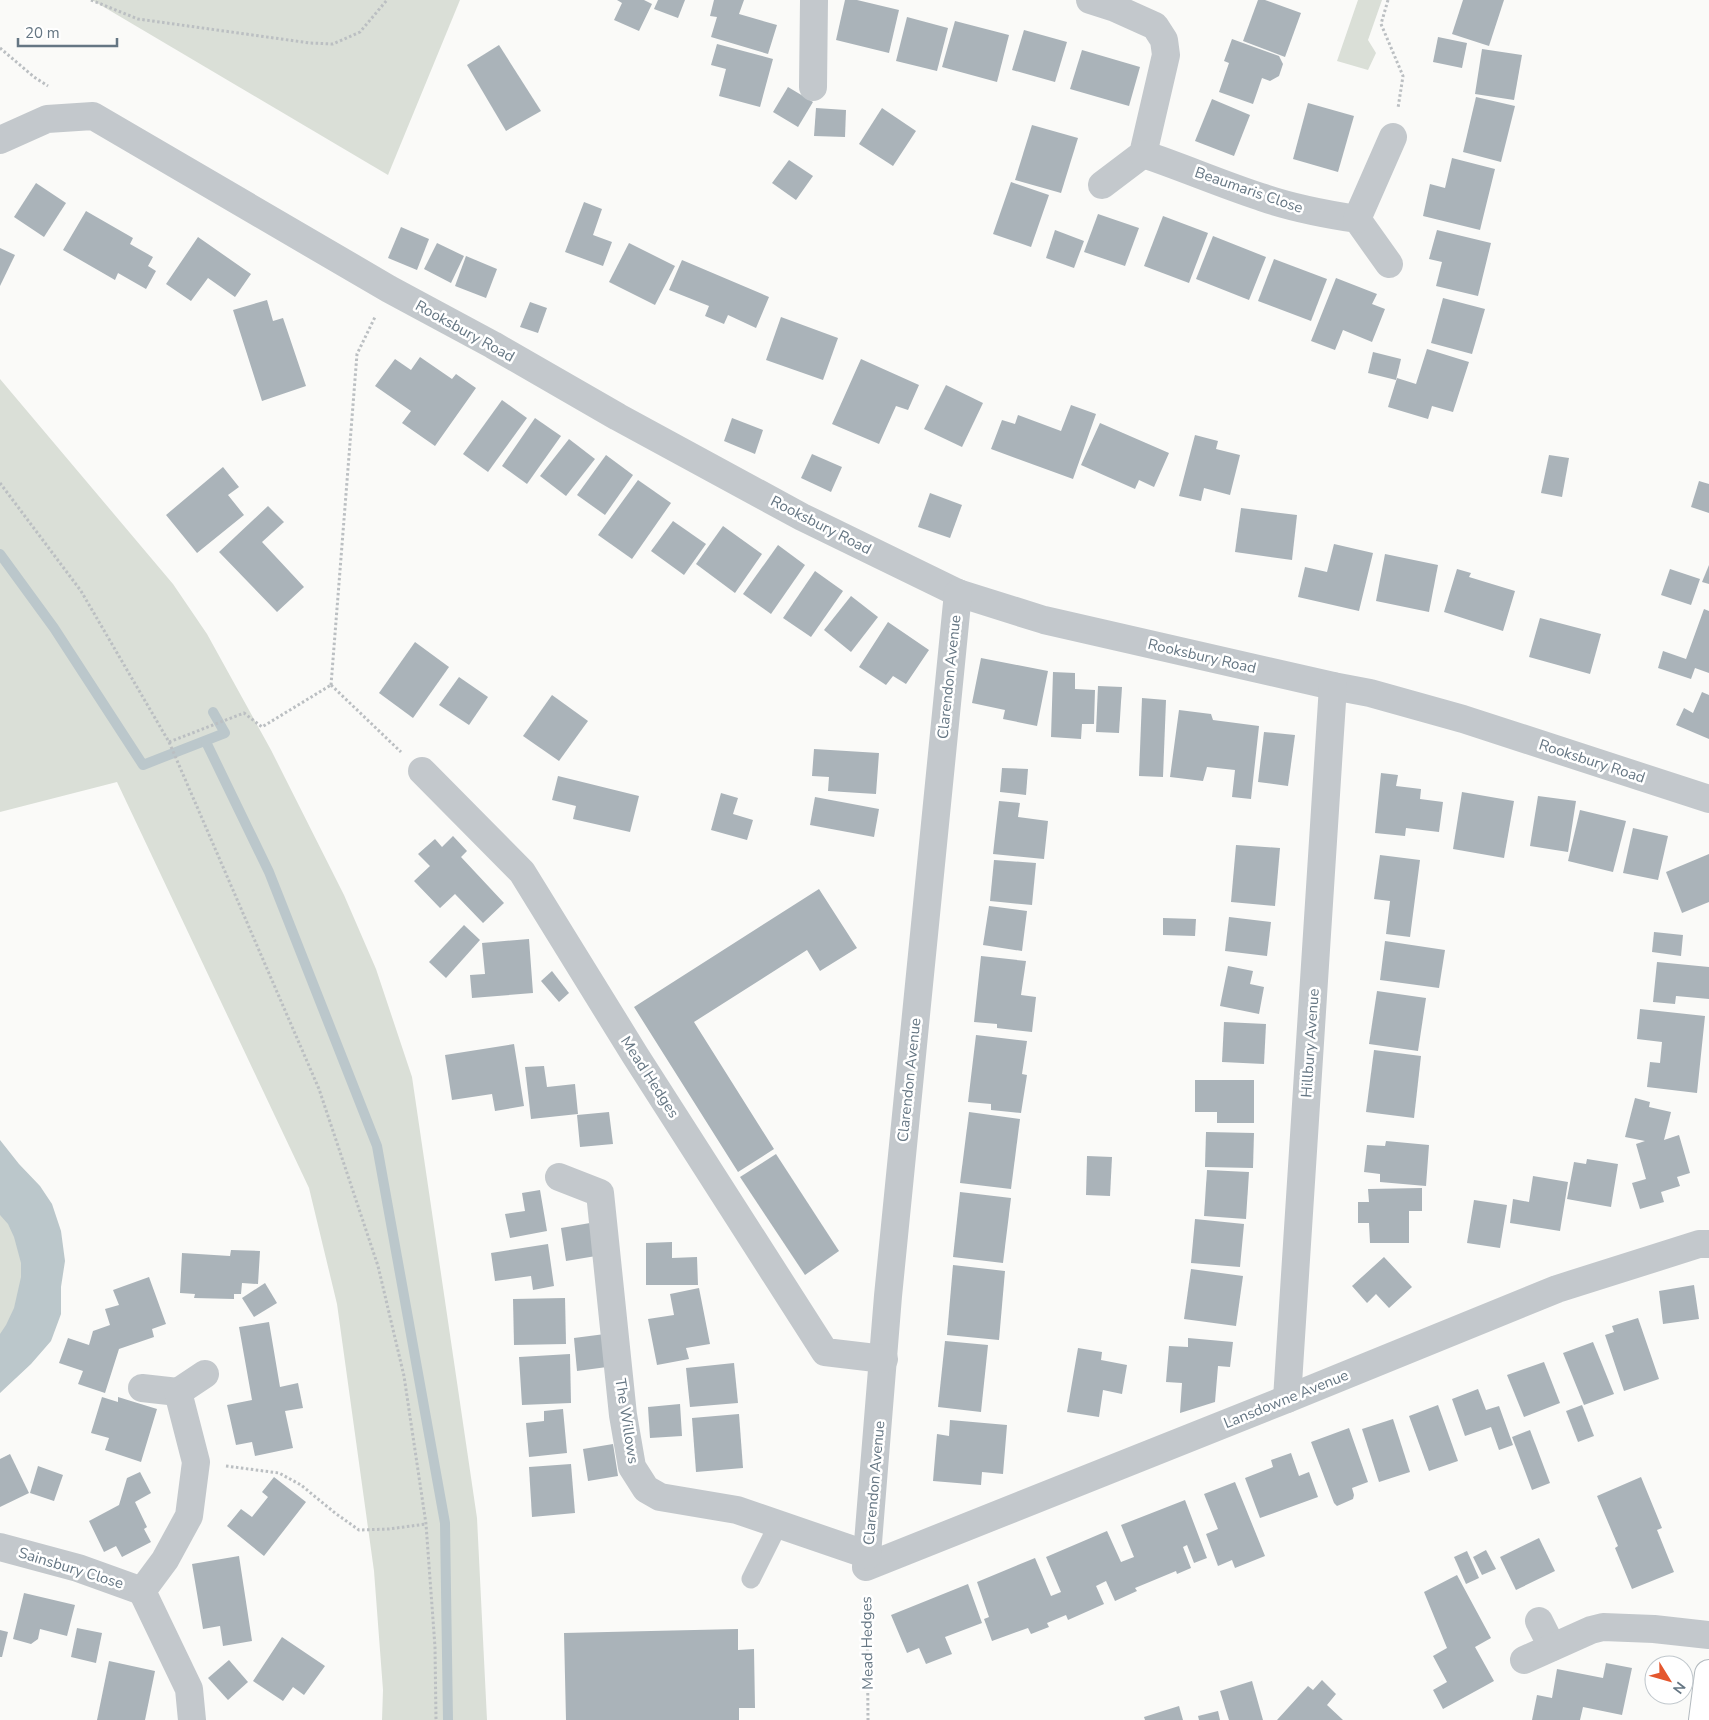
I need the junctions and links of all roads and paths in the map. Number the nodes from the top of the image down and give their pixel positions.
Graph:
1 (91, 0) edge
2 (387, 0) edge
3 (814, 0) edge
4 (1090, 0) edge
5 (1388, 0) edge
6 (0, 48) edge
7 (49, 87) dead end
8 (814, 87) dead end
9 (1394, 137) joint
10 (0, 140) edge
11 (1142, 154) junction
12 (1102, 185) dead end
13 (1357, 219) junction
14 (1389, 264) dead end
15 (389, 289) junction
16 (0, 483) edge
17 (958, 593) junction
18 (330, 685) junction
19 (1333, 686) junction
20 (169, 742) junction
21 (422, 771) joint
22 (1709, 799) edge
23 (559, 1177) dead end
24 (1709, 1244) edge
25 (884, 1359) junction
26 (206, 1374) dead end
27 (142, 1388) dead end
28 (178, 1392) junction
29 (1287, 1399) junction
30 (196, 1462) junction
31 (426, 1524) junction
32 (778, 1525) junction
33 (0, 1548) edge
34 (867, 1561) junction
35 (751, 1579) dead end
36 (142, 1591) junction
37 (1538, 1622) dead end
38 (1709, 1635) edge
39 (1552, 1647) junction
40 (1524, 1660) dead end
41 (1709, 1674) edge
42 (192, 1720) edge
43 (436, 1720) edge
44 (868, 1720) edge
45 (1703, 1720) edge

1 - 2 path
3 - 8 street
4 - 11 street
5 - 9 path
6 - 7 path
9 - 13 street
10 - 15 street, Rooksbury Road
11 - 12 street
11 - 13 street, Beaumaris Close
13 - 14 street
15 - 17 street, Rooksbury Road
15 - 18 path
16 - 20 path
17 - 19 street, Rooksbury Road
17 - 25 street, Clarendon Avenue
18 - 20 path
18 - 21 path
19 - 22 street, Rooksbury Road
19 - 29 street, Hillbury Avenue
20 - 31 path
21 - 25 street, Mead Hedges
23 - 32 street, The Willows
24 - 29 street, Lansdowne Avenue
25 - 34 street, Clarendon Avenue
26 - 28 street
27 - 28 street
28 - 30 street, Sainsbury Close
29 - 34 street, Lansdowne Avenue
30 - 31 path
30 - 36 street, Sainsbury Close
31 - 43 path
32 - 34 street, The Willows
32 - 35 lane
33 - 36 street, Sainsbury Close
34 - 44 path, Mead Hedges
36 - 42 street, Sainsbury Close
37 - 39 street
38 - 39 street
39 - 40 street
41 - 45 street

